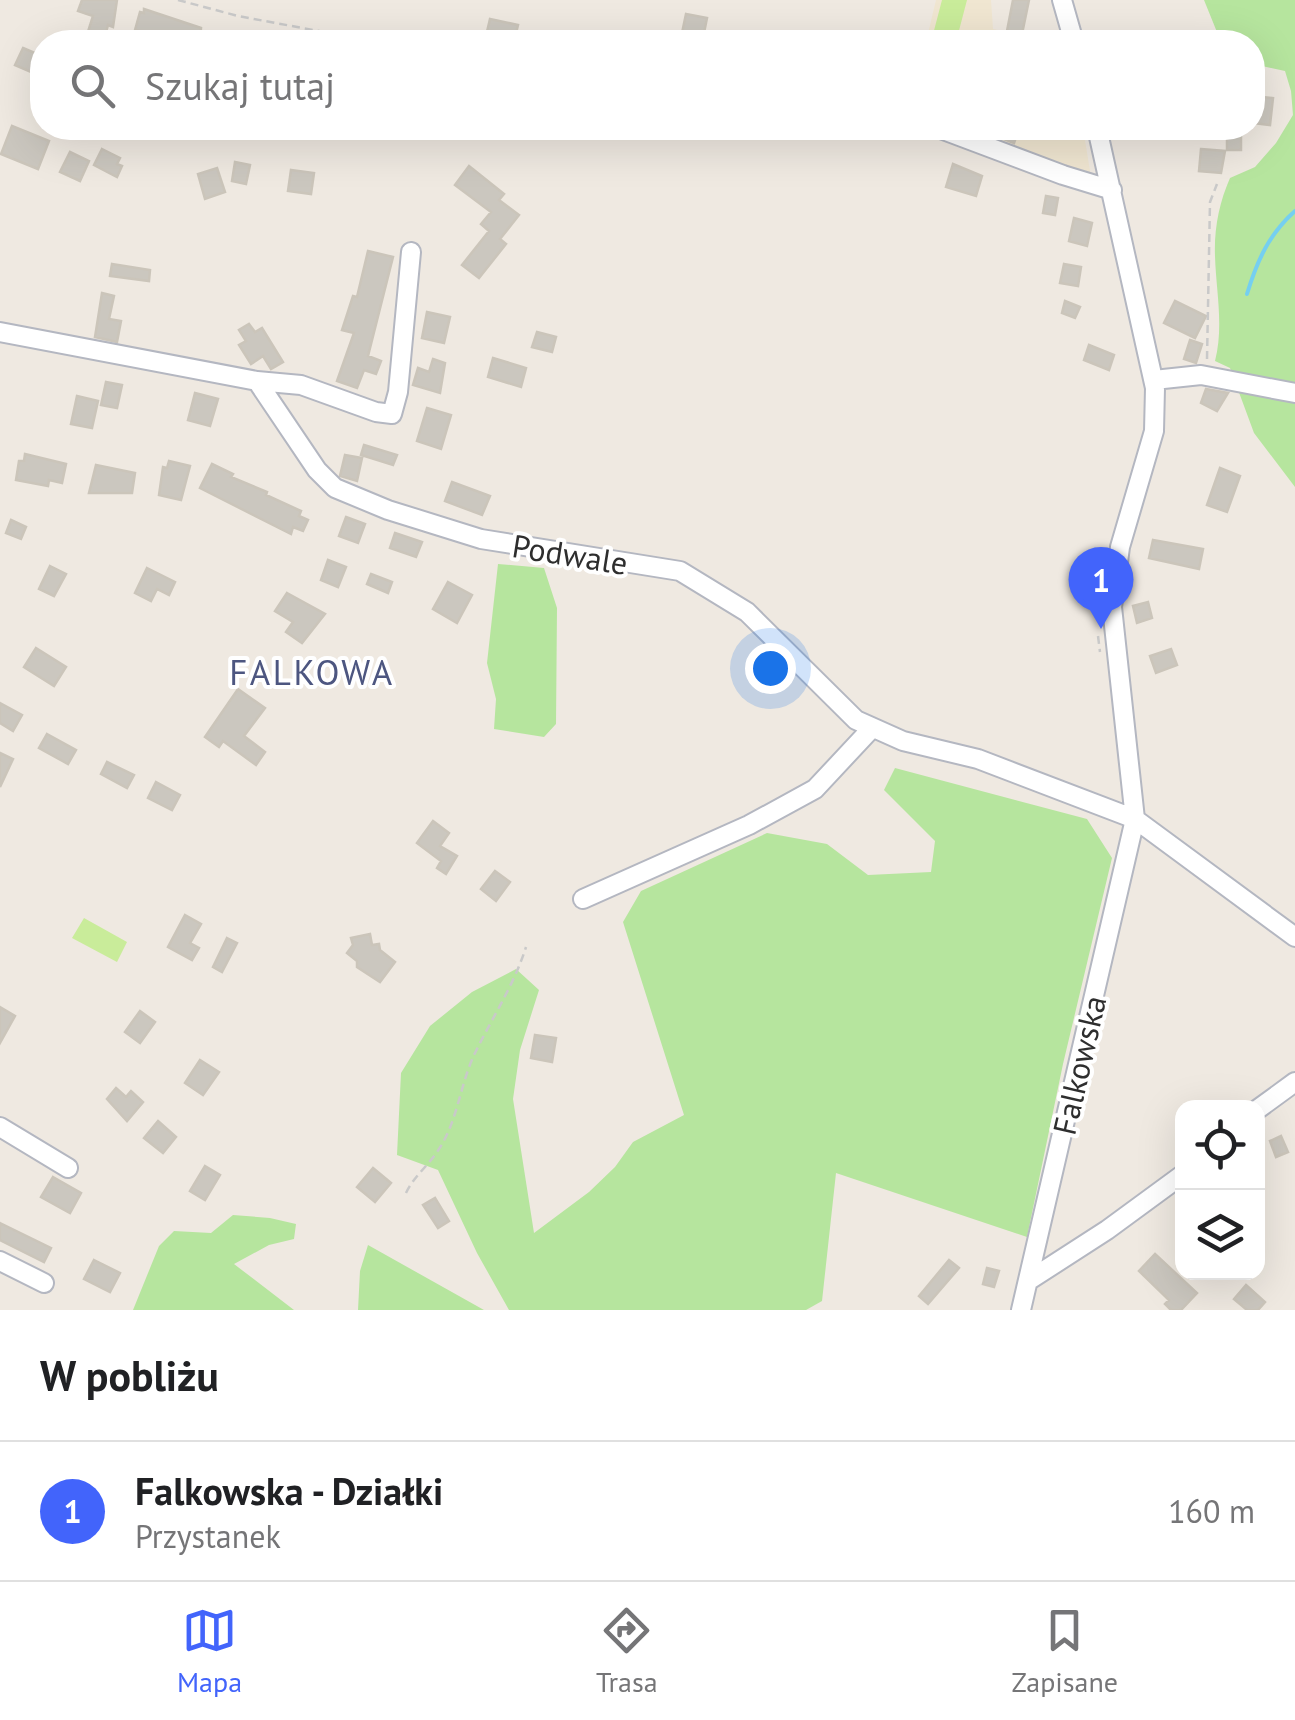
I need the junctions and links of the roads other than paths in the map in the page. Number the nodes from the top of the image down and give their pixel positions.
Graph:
1 (1062, 0) edge
2 (1071, 30) edge
3 (969, 140) edge
4 (1100, 140) edge
5 (1112, 190) junction
6 (411, 252) dead end
7 (0, 332) edge
8 (1154, 380) junction
9 (257, 381) junction
10 (1295, 393) edge
11 (872, 728) junction
12 (1135, 819) junction
13 (583, 898) dead end
14 (1295, 937) edge
15 (1295, 1082) edge
16 (1265, 1104) edge
17 (0, 1127) edge
18 (68, 1168) dead end
19 (1175, 1181) edge
20 (0, 1261) edge
21 (1028, 1281) junction
22 (44, 1283) dead end
23 (1021, 1310) edge

1 - 2 street
3 - 5 street
4 - 5 street, Falkowska
5 - 8 street, Falkowska
6 - 9 street
7 - 9 street
8 - 10 street
8 - 12 street, Falkowska
9 - 11 street, Podwale
11 - 12 street, Podwale
11 - 13 street
12 - 14 street, Podwale
12 - 21 street, Falkowska
15 - 16 street
17 - 18 street
19 - 21 street
20 - 22 street
21 - 23 street, Falkowska

